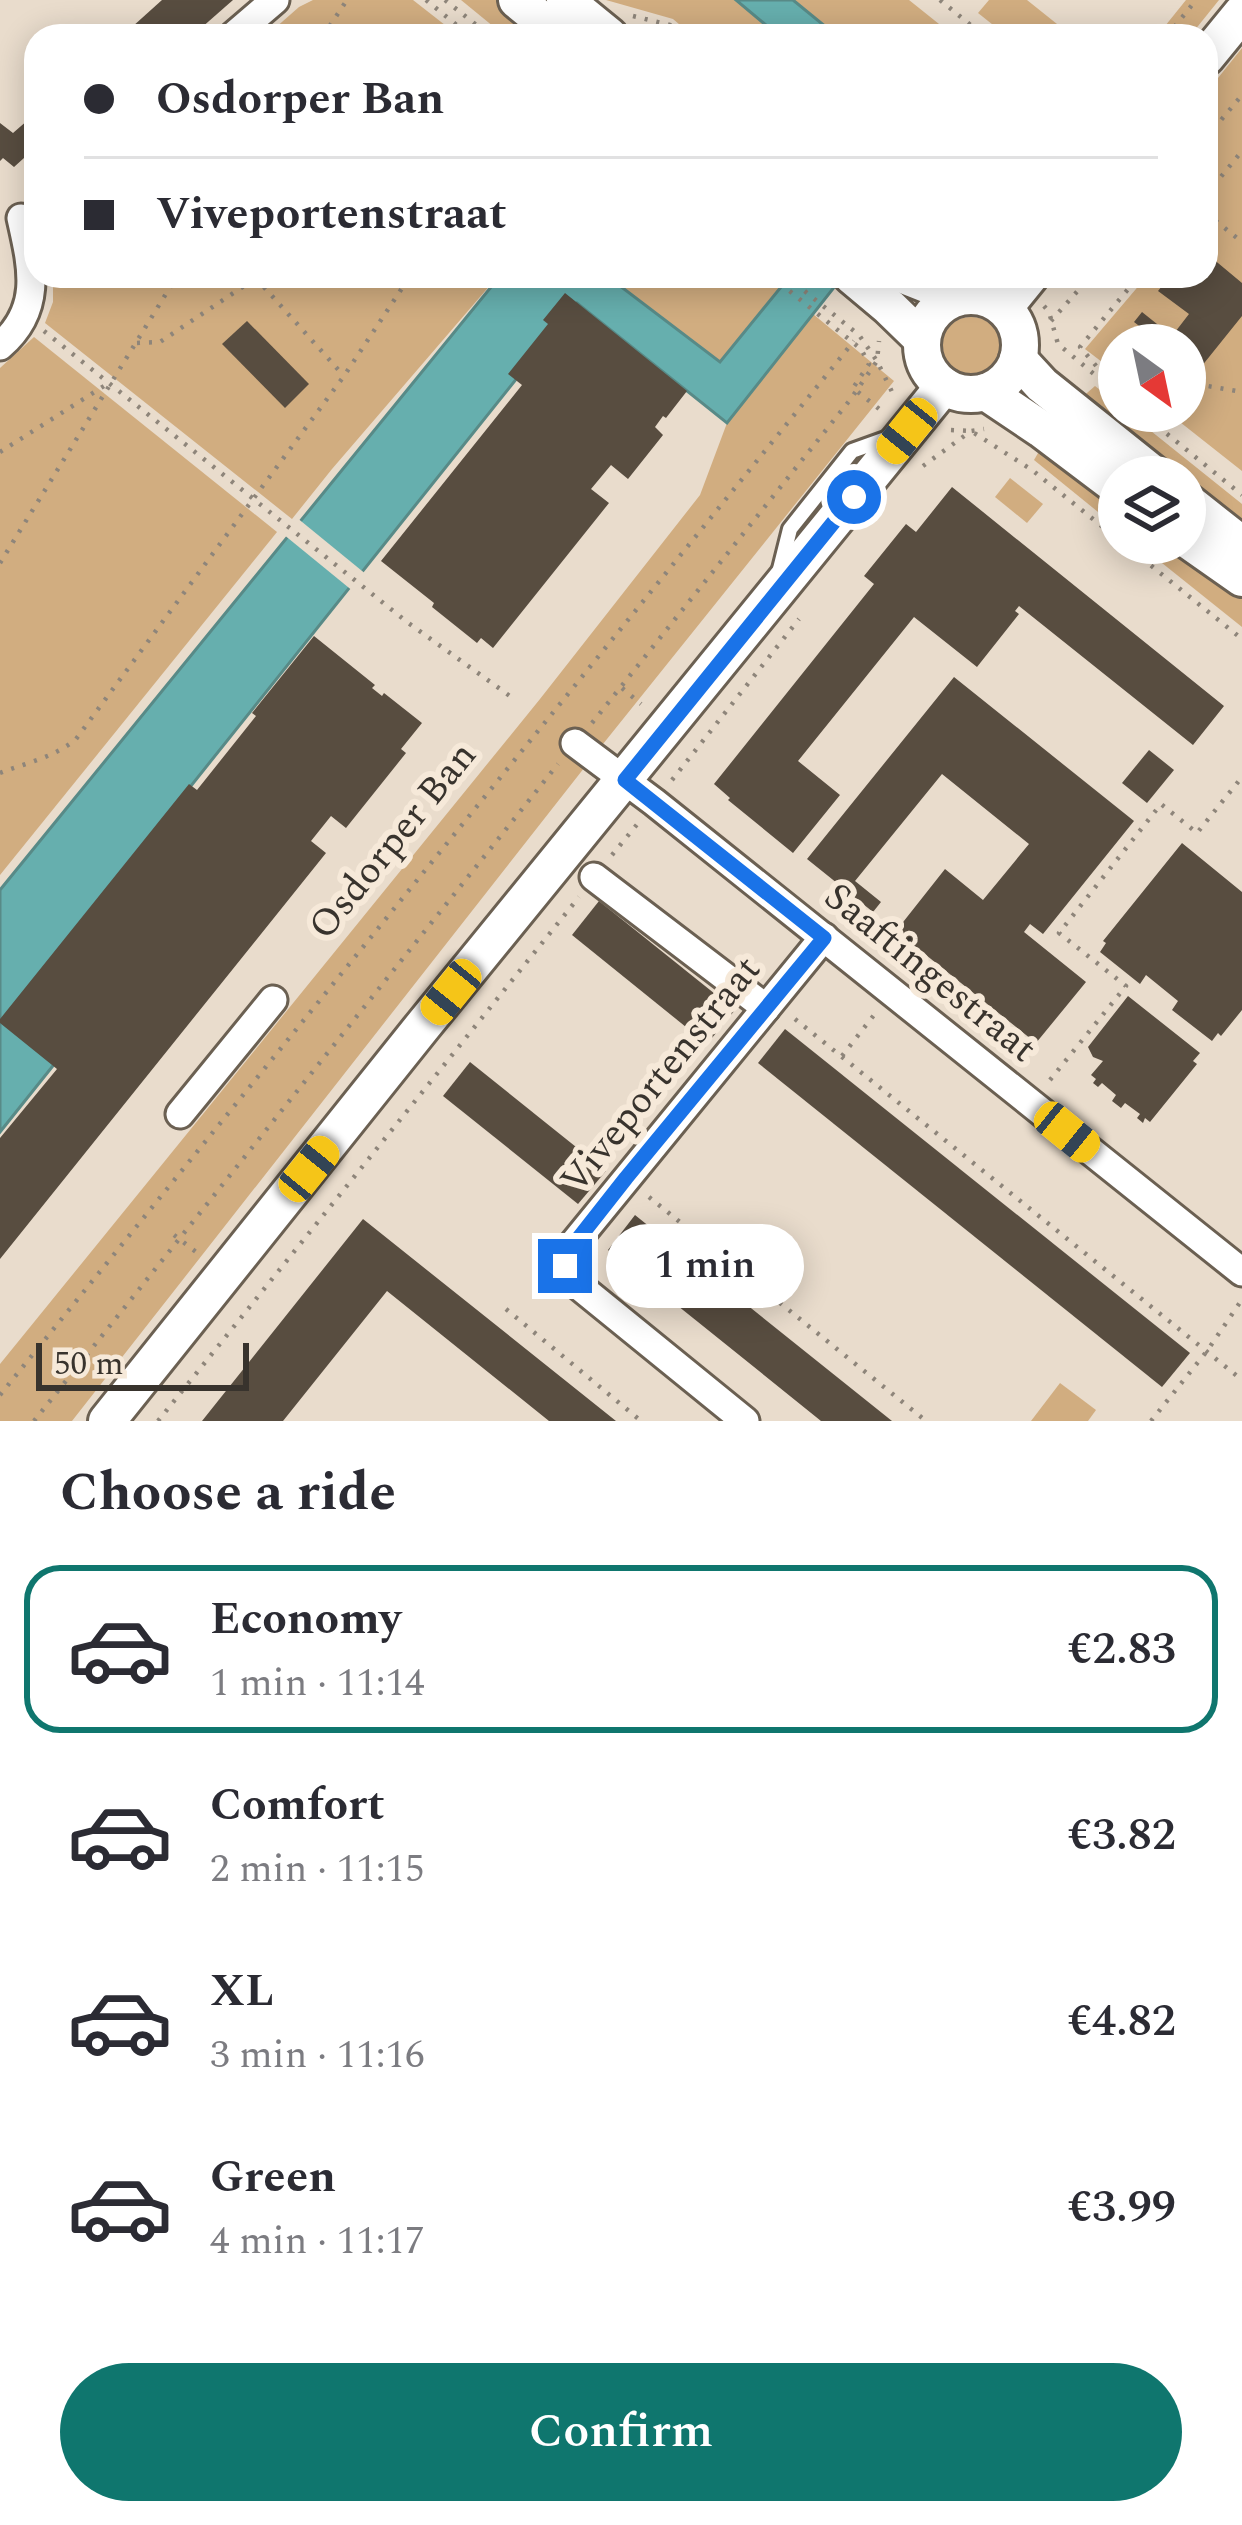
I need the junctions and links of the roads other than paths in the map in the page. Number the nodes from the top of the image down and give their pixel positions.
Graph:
1 (275, 0) edge
2 (517, 0) edge
3 (565, 0) edge
4 (1242, 13) edge
5 (247, 24) edge
6 (546, 24) edge
7 (594, 24) edge
8 (1218, 42) edge
9 (31, 288) edge
10 (879, 288) edge
11 (886, 288) edge
12 (1019, 290) edge
13 (959, 297) junction
14 (922, 339) junction
15 (0, 346) edge
16 (1018, 359) junction
17 (944, 386) junction
18 (986, 392) junction
19 (1130, 456) edge
20 (1098, 472) edge
21 (1206, 517) edge
22 (1242, 545) edge
23 (1206, 553) edge
24 (1242, 578) edge
25 (575, 743) road end
26 (640, 791) junction
27 (578, 837) junction
28 (594, 877) road end
29 (556, 888) dead end
30 (824, 938) junction
31 (494, 964) dead end
32 (272, 1000) dead end
33 (769, 1004) junction
34 (422, 1027) junction
35 (179, 1114) dead end
36 (1242, 1272) edge
37 (736, 1418) edge
38 (107, 1421) edge

1 - 5 street
2 - 6 street
3 - 7 street
4 - 8 street
9 - 15 street
10 - 14 street
11 - 13 street
12 - 13 street
12 - 16 street
13 - 14 street
14 - 17 street
16 - 18 street
16 - 19 street
17 - 18 street
17 - 26 street
18 - 20 street
21 - 22 street
23 - 24 street
25 - 26 street, Saaftingestraat
26 - 27 street
26 - 30 street, Saaftingestraat
27 - 29 lane
27 - 34 street
28 - 33 street
30 - 33 street, Viveportenstraat
30 - 36 street, Saaftingestraat
31 - 34 lane
32 - 35 street
33 - 37 street, Viveportenstraat
34 - 38 street

